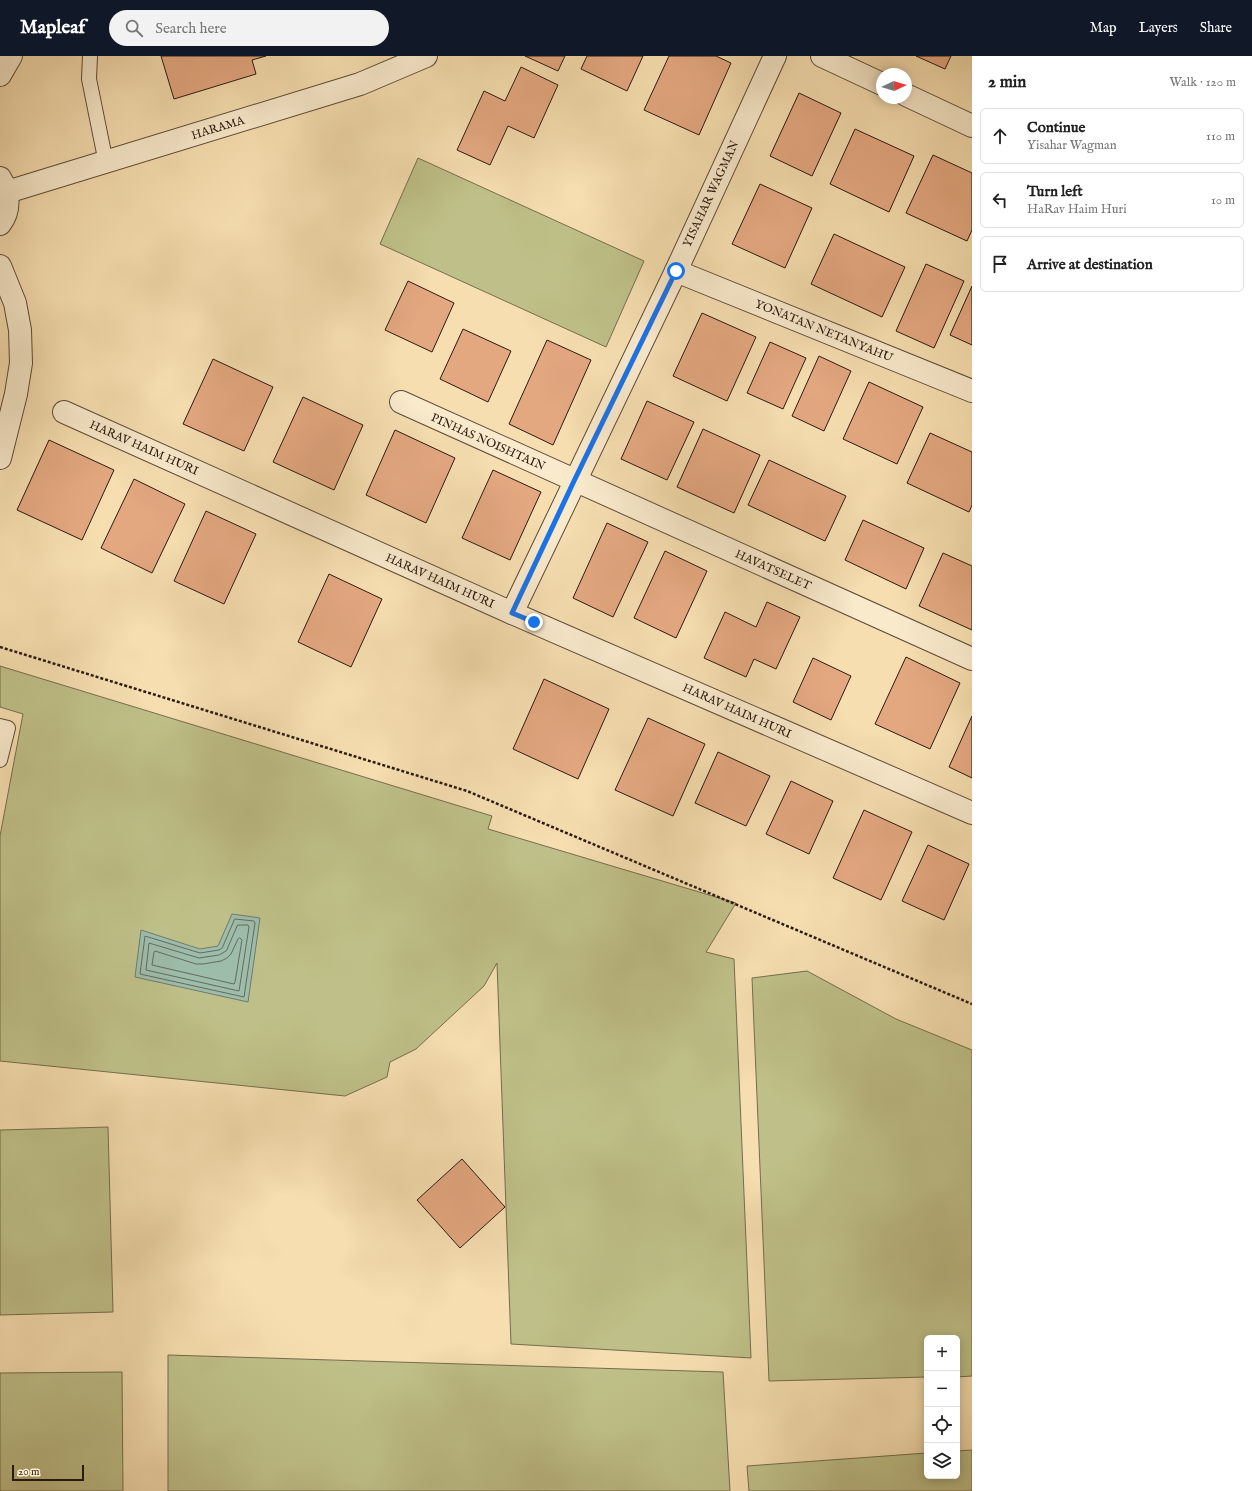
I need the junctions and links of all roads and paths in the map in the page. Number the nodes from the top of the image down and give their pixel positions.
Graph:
1 (10, 56) edge
2 (90, 56) edge
3 (775, 56) edge
4 (822, 56) edge
5 (422, 57) edge
6 (0, 75) edge
7 (876, 81) edge
8 (912, 98) edge
9 (972, 126) edge
10 (106, 163) junction
11 (3, 185) edge
12 (0, 224) edge
13 (0, 266) edge
14 (676, 271) junction
15 (972, 391) edge
16 (401, 402) dead end
17 (64, 412) dead end
18 (0, 458) edge
19 (574, 481) junction
20 (512, 613) junction
21 (0, 647) edge
22 (972, 659) edge
23 (0, 726) edge
24 (0, 760) edge
25 (972, 813) edge
26 (972, 1004) edge

1 - 6 street
2 - 10 lane
3 - 14 street, YISAHAR WAGMAN
4 - 7 street
5 - 10 street, HARAMA
8 - 9 street
10 - 11 street, HARAMA
11 - 12 street
13 - 18 street
14 - 15 street, YONATAN NETANYAHU
14 - 19 street, YISAHAR WAGMAN
16 - 19 street, PINHAS NOISHTAIN
17 - 20 street, HARAV HAIM HURI
19 - 20 street, YISAHAR WAGMAN
19 - 22 street, HAVATSELET
20 - 25 street, HARAV HAIM HURI
21 - 26 path
23 - 24 lane

